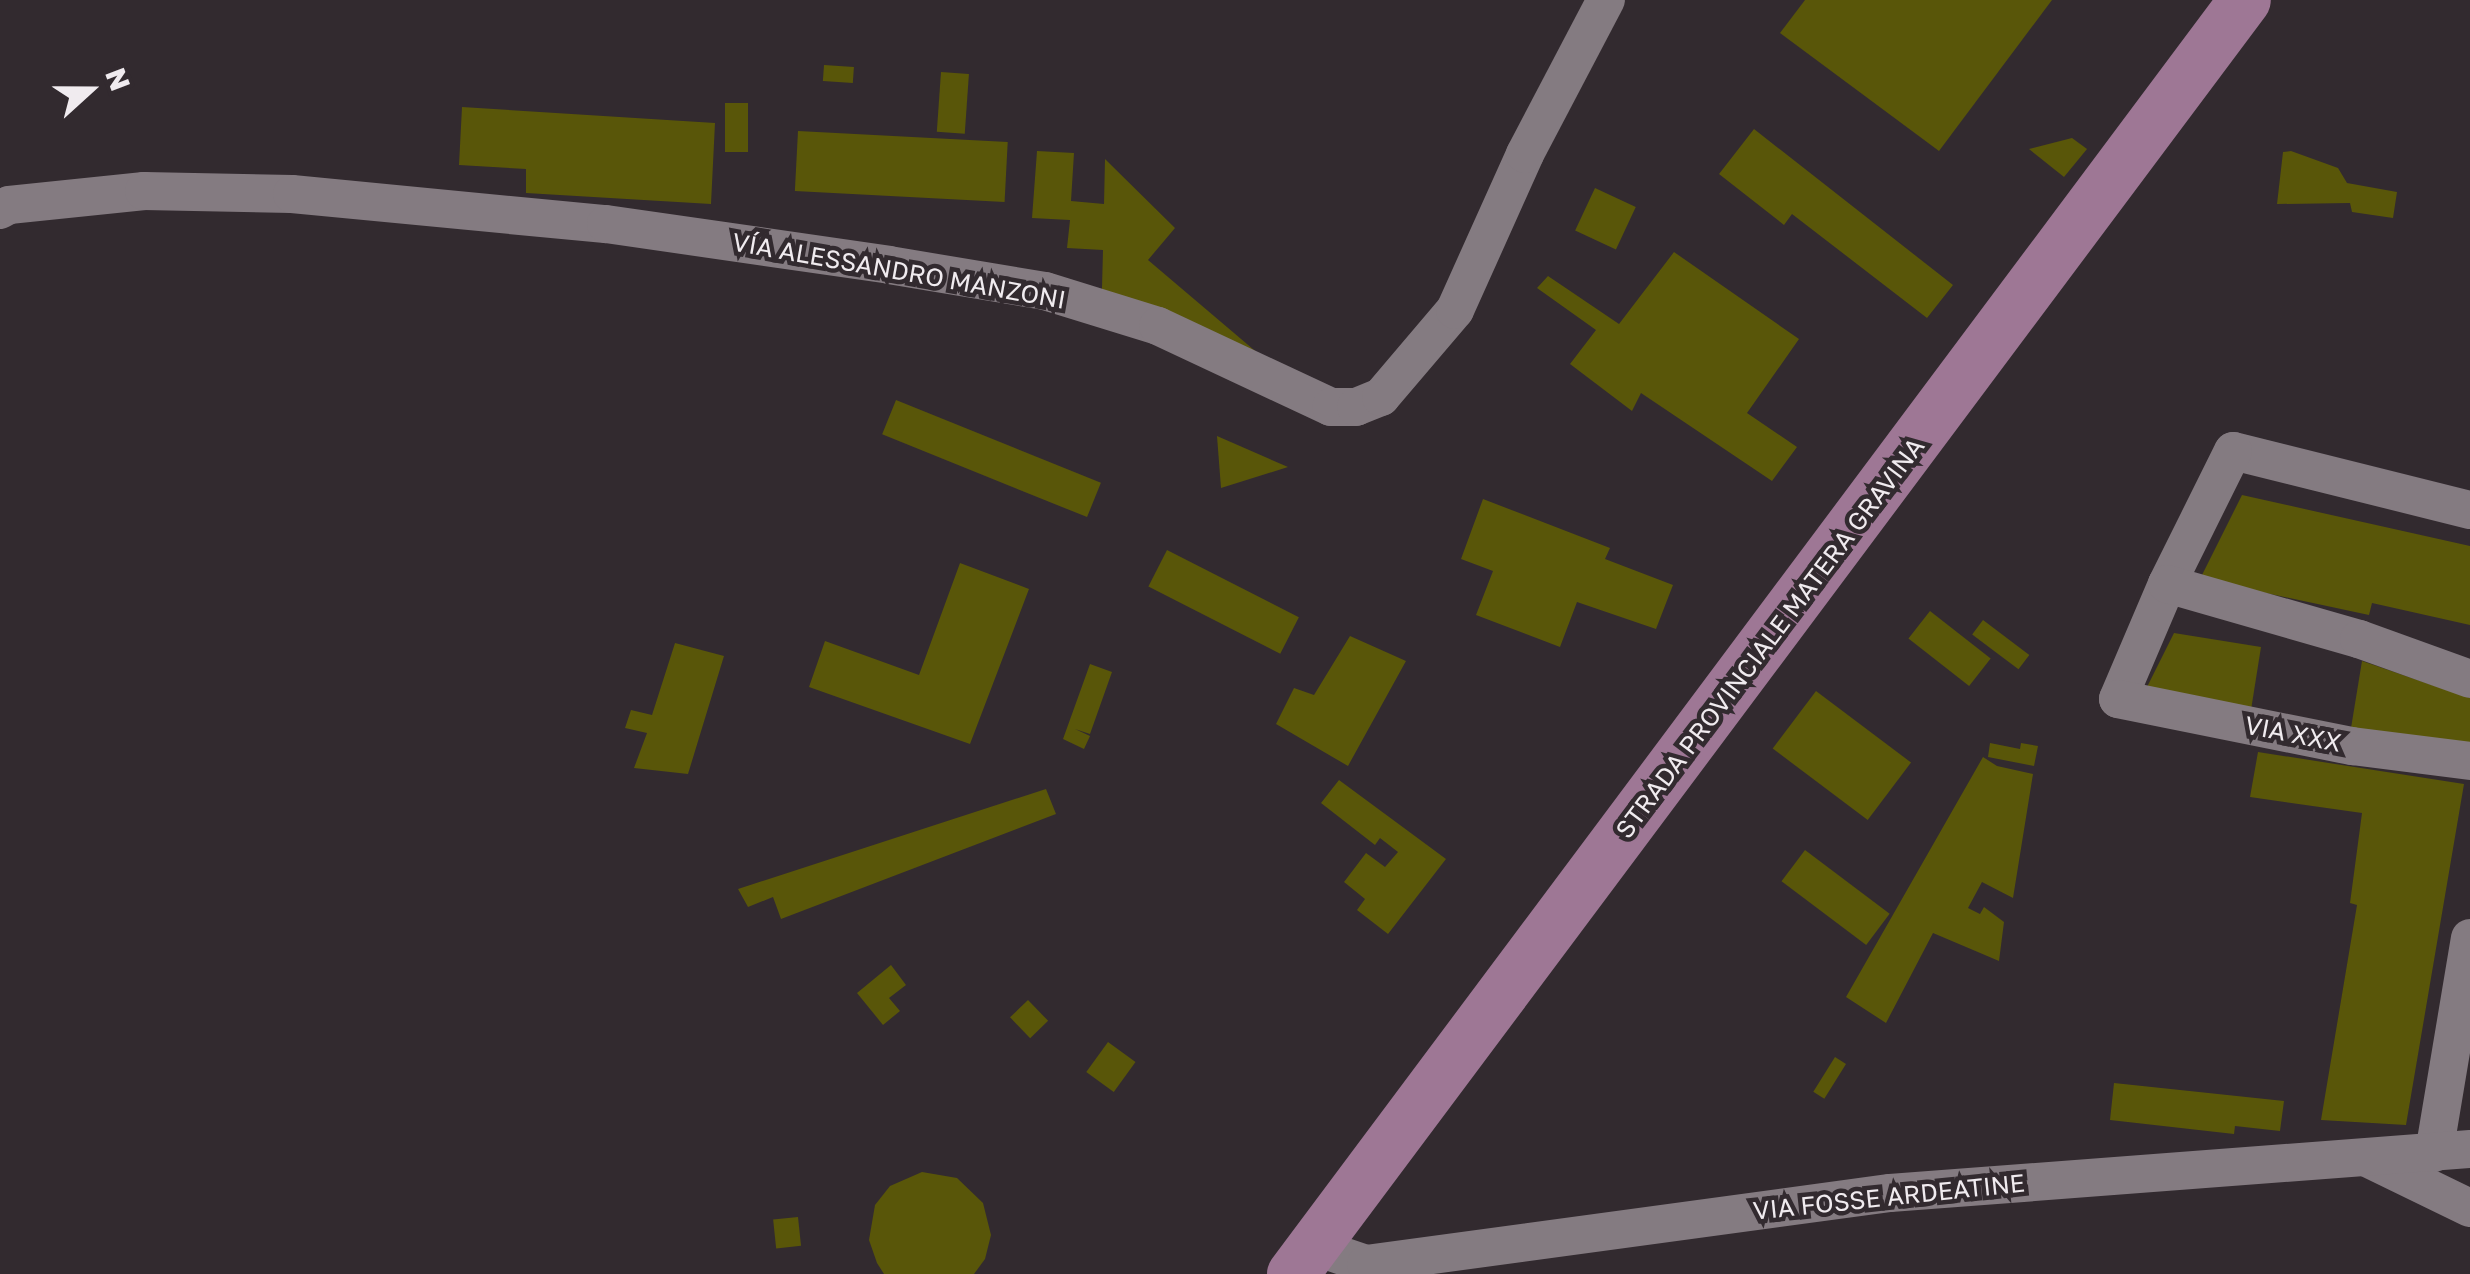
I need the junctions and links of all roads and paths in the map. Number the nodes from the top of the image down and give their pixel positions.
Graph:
1 (1606, 0) edge
2 (2245, 0) edge
3 (0, 210) edge
4 (2470, 510) edge
5 (2167, 584) junction
6 (2470, 679) edge
7 (2470, 762) edge
8 (2470, 938) edge
9 (2452, 1150) edge
10 (2365, 1158) junction
11 (2470, 1208) edge
12 (1303, 1260) edge

1 - 3 street, VÍA ALESSANDRO MANZONI
2 - 12 main road, STRADA PROVINCIALE MATERA GRAVINA
4 - 5 street
5 - 6 street
5 - 7 street, VIA XXX
8 - 9 street
9 - 10 street, VIA FOSSE ARDEATINE
10 - 11 street
10 - 12 street, VIA FOSSE ARDEATINE

